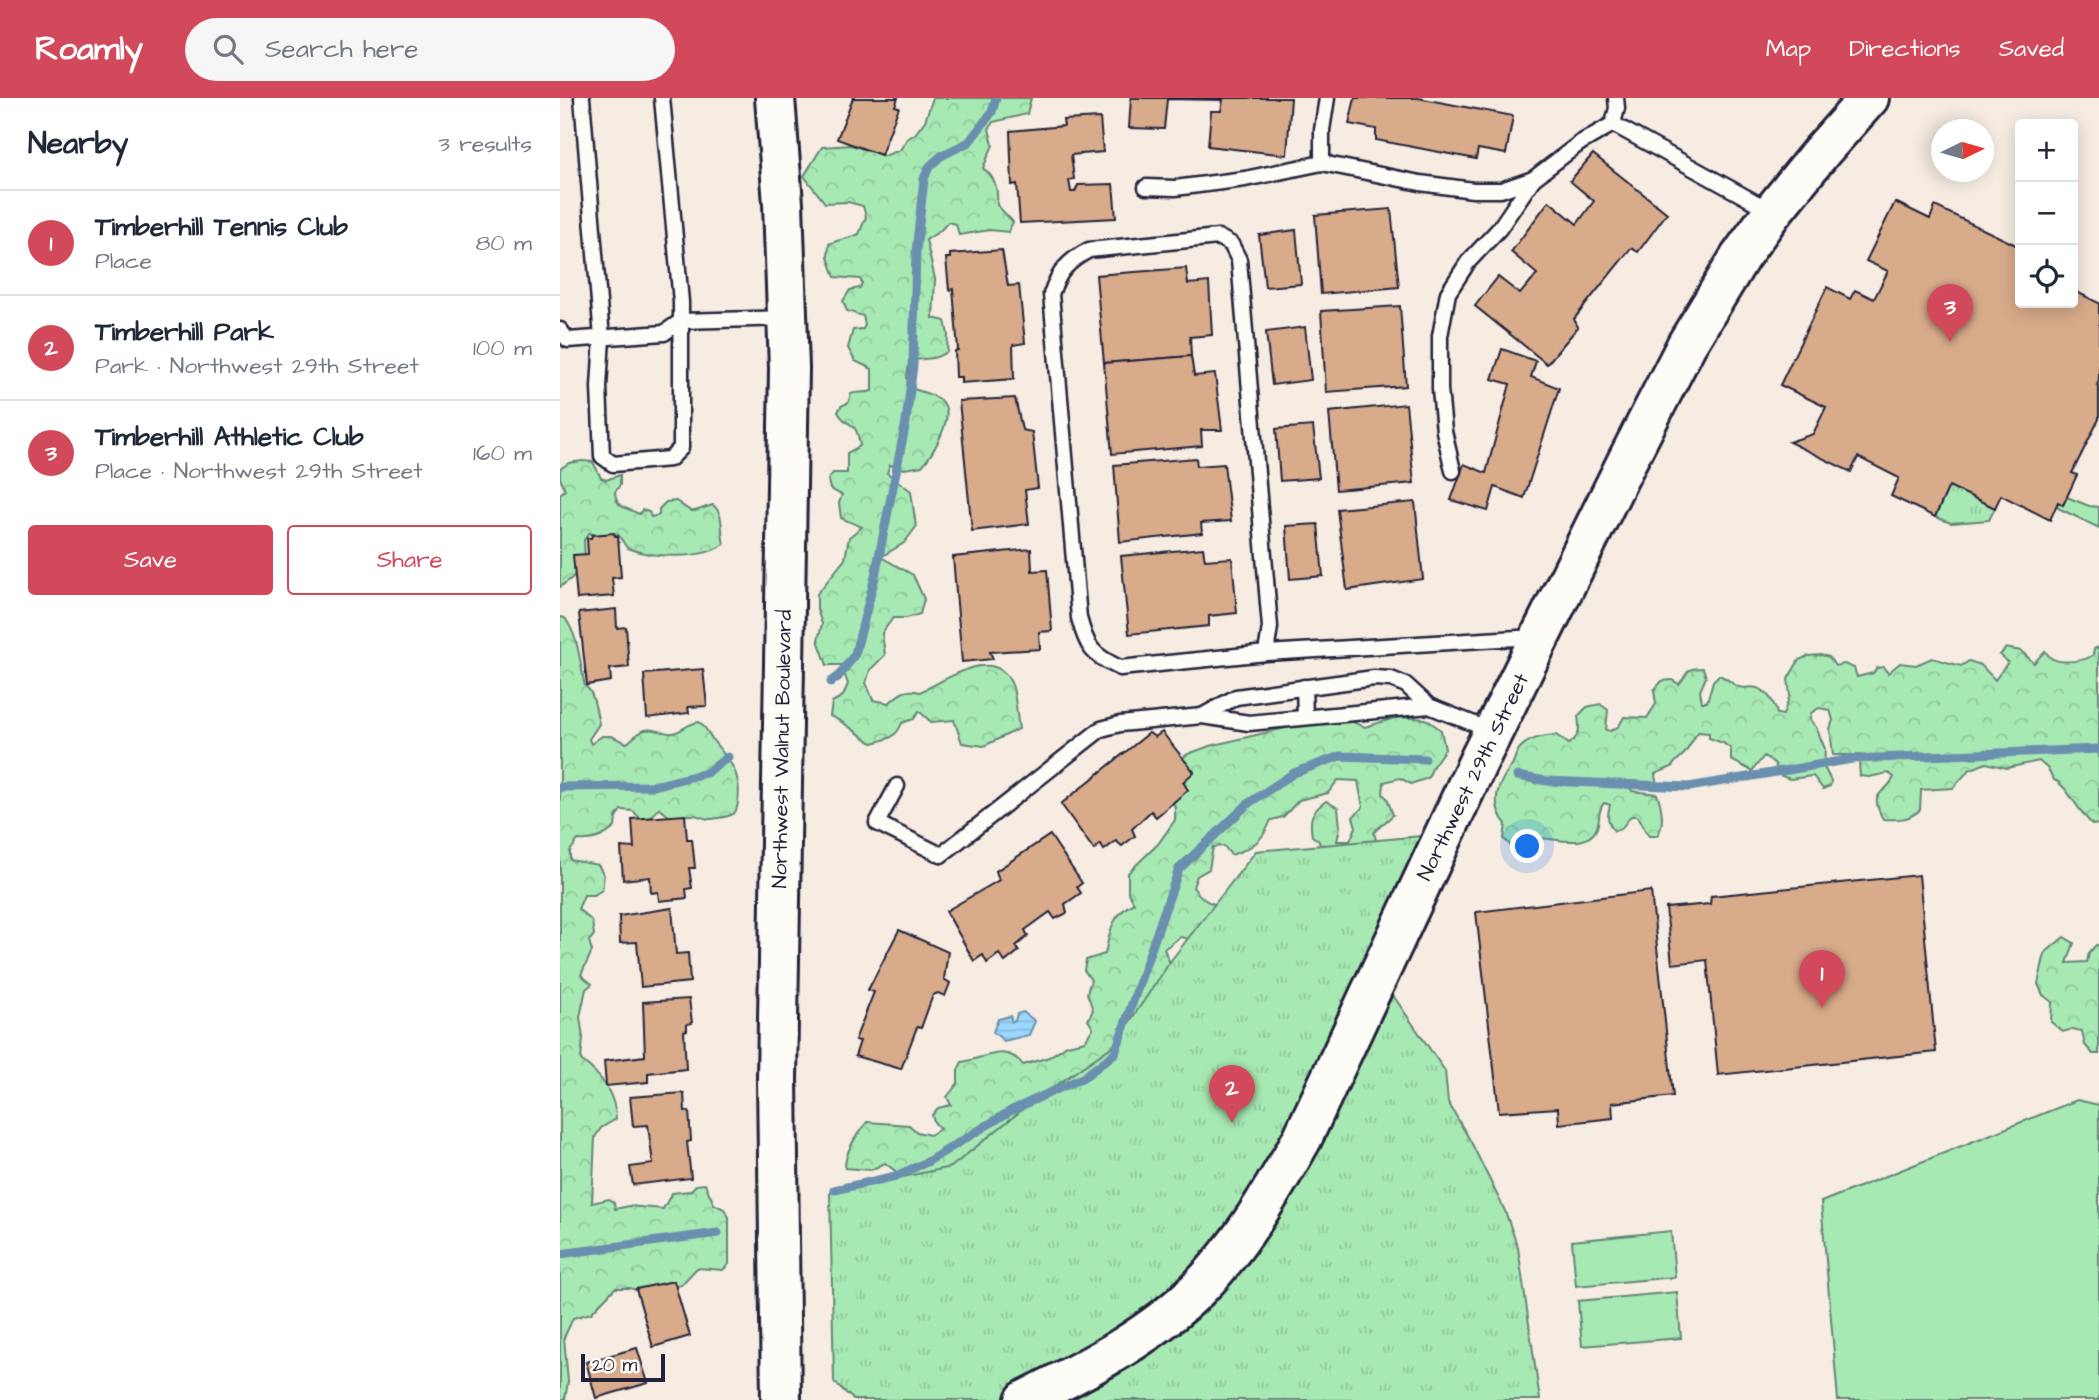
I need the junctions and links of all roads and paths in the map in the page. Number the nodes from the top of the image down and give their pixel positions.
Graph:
1 (582, 98) edge
2 (662, 98) edge
3 (775, 98) edge
4 (1327, 98) edge
5 (1616, 98) edge
6 (1869, 98) edge
7 (1613, 124) junction
8 (1322, 163) junction
9 (1532, 179) junction
10 (1146, 187) dead end
11 (1773, 211) junction
12 (787, 318) junction
13 (681, 321) junction
14 (560, 330) edge
15 (602, 338) junction
16 (1453, 471) dead end
17 (1540, 636) junction
18 (1266, 653) junction
19 (1304, 687) junction
20 (1429, 706) junction
21 (1202, 716) junction
22 (1305, 718) junction
23 (1493, 732) junction
24 (897, 786) dead end
25 (781, 1400) edge
26 (1025, 1400) edge

1 - 15 lane
2 - 13 lane
3 - 12 street, Northwest Walnut Boulevard
4 - 8 lane
5 - 7 lane
6 - 11 street, Northwest 29th Street
7 - 9 lane
7 - 11 lane
8 - 9 lane
8 - 10 lane
9 - 16 lane
11 - 17 street, Northwest 29th Street
12 - 13 lane
12 - 25 street, Northwest Walnut Boulevard
13 - 15 lane
13 - 15 lane
14 - 15 lane
17 - 18 lane
17 - 23 street, Northwest 29th Street
18 - 18 lane
19 - 20 lane
19 - 21 lane
19 - 22 lane
20 - 22 lane
20 - 23 lane
21 - 22 lane
21 - 24 lane
23 - 26 street, Northwest 29th Street

